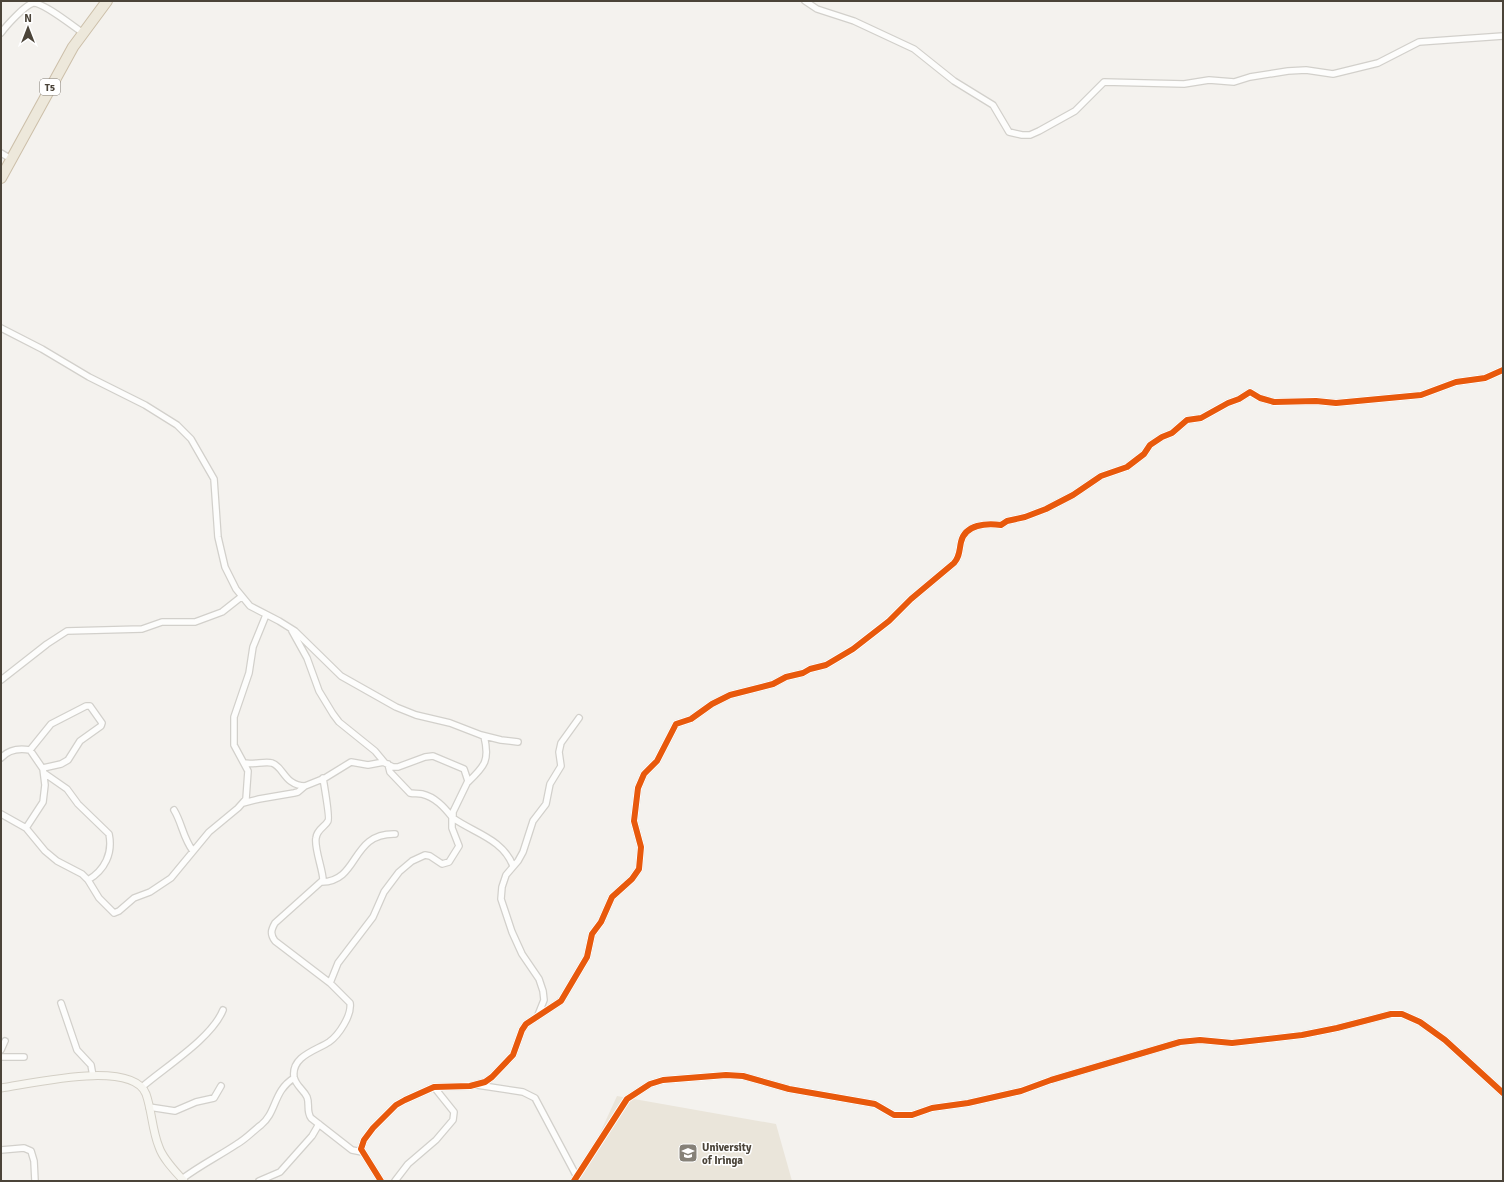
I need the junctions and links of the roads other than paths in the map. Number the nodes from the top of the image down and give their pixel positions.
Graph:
1 (107, 1) edge
2 (805, 1) edge
3 (1, 33) edge
4 (83, 33) junction
5 (1503, 36) edge
6 (1, 153) edge
7 (11, 159) junction
8 (1, 178) edge
9 (1, 328) edge
10 (1503, 370) edge
11 (241, 597) junction
12 (266, 615) junction
13 (291, 629) junction
14 (1, 680) edge
15 (579, 718) dead end
16 (484, 736) junction
17 (518, 742) dead end
18 (30, 750) junction
19 (1, 758) edge
20 (244, 763) junction
21 (386, 763) junction
22 (44, 771) junction
23 (323, 778) junction
24 (468, 782) junction
25 (305, 786) junction
26 (243, 803) junction
27 (174, 810) dead end
28 (1, 814) edge
29 (452, 816) junction
30 (26, 828) junction
31 (395, 834) dead end
32 (193, 851) junction
33 (513, 866) junction
34 (88, 880) junction
35 (322, 882) junction
36 (330, 983) junction
37 (61, 1003) dead end
38 (223, 1010) dead end
39 (538, 1015) junction
40 (5, 1041) dead end
41 (1, 1050) edge
42 (1, 1057) edge
43 (24, 1057) dead end
44 (93, 1076) junction
45 (294, 1078) junction
46 (476, 1085) junction
47 (221, 1086) dead end
48 (142, 1087) junction
49 (434, 1087) junction
50 (1, 1088) edge
51 (1503, 1093) edge
52 (149, 1107) junction
53 (319, 1124) junction
54 (1, 1150) edge
55 (362, 1152) junction
56 (576, 1179) edge
57 (183, 1180) edge
58 (35, 1181) edge
59 (259, 1181) edge
60 (381, 1181) edge
61 (395, 1181) edge

1 - 4 highway, T5
2 - 5 street
3 - 4 street
4 - 7 highway, T5
6 - 7 street
7 - 8 highway, T5
9 - 11 street
10 - 39 street
11 - 12 street
11 - 14 street
12 - 13 street
12 - 20 street
13 - 16 street
13 - 21 street
15 - 33 street
16 - 17 street
16 - 24 street
18 - 19 street
18 - 22 street
18 - 22 street
20 - 25 street
20 - 26 street
21 - 23 street
21 - 24 street
21 - 29 street
22 - 30 street
22 - 34 street
23 - 25 street
23 - 35 street
24 - 29 street
25 - 26 street
26 - 32 street
27 - 32 street
28 - 30 street
29 - 33 street
29 - 36 street
30 - 34 street
31 - 35 street
32 - 34 street
33 - 39 street
35 - 36 street
36 - 45 street
37 - 44 street
38 - 48 street
39 - 46 street
40 - 41 street
42 - 43 street
44 - 48 street
44 - 50 street
45 - 53 street
45 - 57 street
46 - 49 street
46 - 56 street
47 - 52 street
48 - 52 street
49 - 55 street
49 - 61 street
51 - 56 street
52 - 57 street
53 - 55 street
53 - 59 street
54 - 58 street
55 - 60 street

